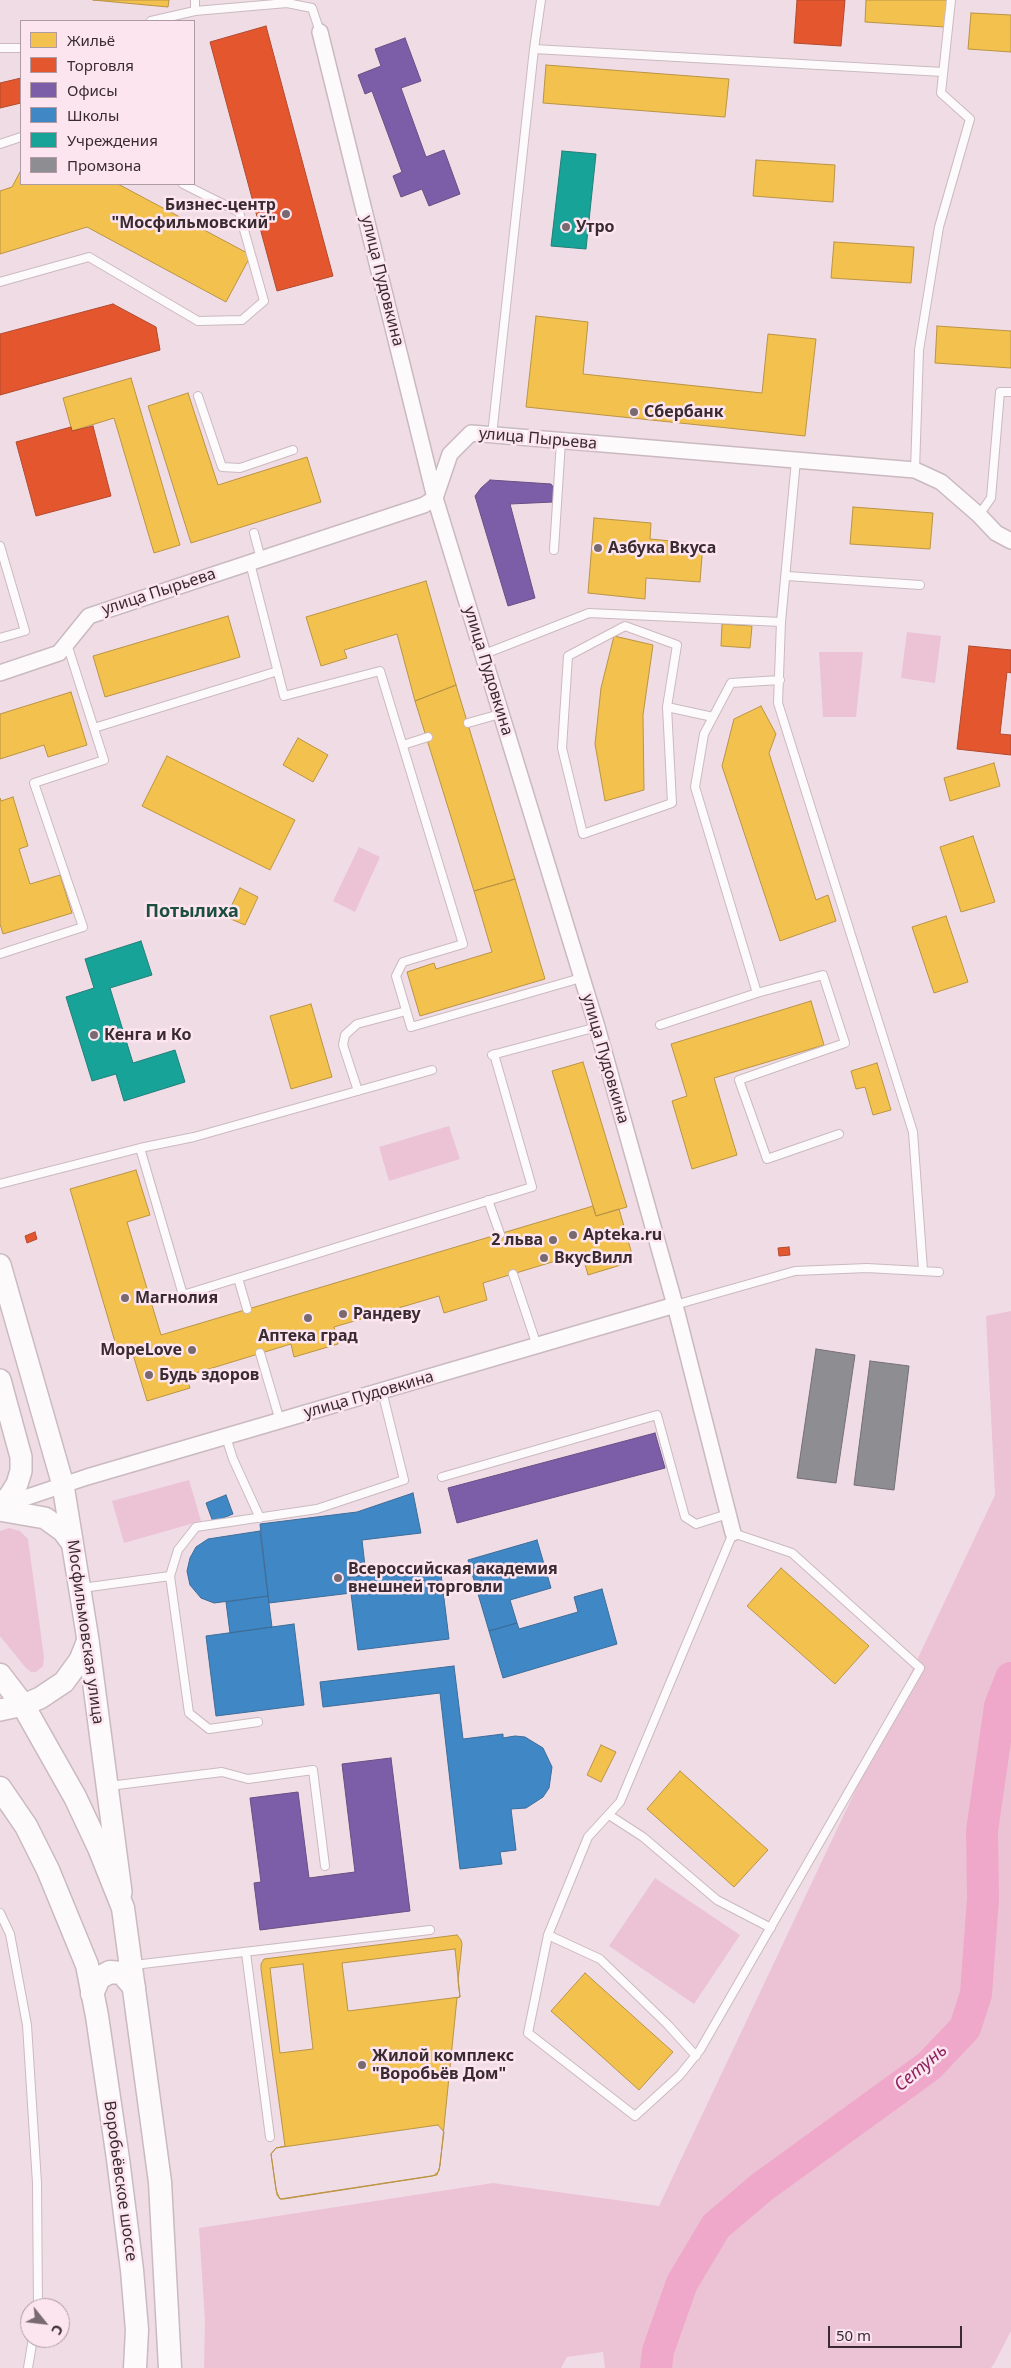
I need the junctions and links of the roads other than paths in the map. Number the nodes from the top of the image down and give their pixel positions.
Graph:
1 (195, 0) edge
2 (541, 0) edge
3 (951, 0) edge
4 (195, 11) junction
5 (155, 20) edge
6 (320, 32) joint
7 (0, 48) edge
8 (20, 48) edge
9 (534, 49) junction
10 (943, 72) junction
11 (20, 137) edge
12 (0, 144) edge
13 (185, 185) edge
14 (0, 282) edge
15 (1011, 392) edge
16 (198, 396) dead end
17 (492, 435) junction
18 (561, 440) junction
19 (293, 450) dead end
20 (796, 460) junction
21 (915, 470) junction
22 (435, 498) junction
23 (979, 515) junction
24 (254, 533) dead end
25 (1011, 540) edge
26 (0, 546) edge
27 (554, 550) dead end
28 (255, 561) junction
29 (787, 576) junction
30 (920, 585) dead end
31 (782, 622) junction
32 (0, 638) edge
33 (67, 644) junction
34 (482, 655) junction
35 (278, 671) junction
36 (0, 673) edge
37 (780, 680) junction
38 (667, 707) junction
39 (500, 714) junction
40 (713, 717) junction
41 (468, 723) dead end
42 (94, 728) junction
43 (428, 737) dead end
44 (403, 745) junction
45 (0, 954) edge
46 (582, 978) junction
47 (758, 993) junction
48 (406, 1010) junction
49 (660, 1025) dead end
50 (596, 1027) junction
51 (432, 1070) dead end
52 (358, 1091) junction
53 (839, 1134) dead end
54 (140, 1148) junction
55 (0, 1184) edge
56 (488, 1200) junction
57 (500, 1234) dead end
58 (0, 1265) edge
59 (923, 1270) junction
60 (939, 1272) dead end
61 (513, 1274) dead end
62 (238, 1278) junction
63 (675, 1305) junction
64 (247, 1309) dead end
65 (537, 1346) junction
66 (260, 1353) dead end
67 (0, 1380) edge
68 (382, 1391) junction
69 (280, 1421) junction
70 (226, 1437) junction
71 (442, 1477) dead end
72 (63, 1485) junction
73 (0, 1506) edge
74 (728, 1514) junction
75 (260, 1518) junction
76 (733, 1533) junction
77 (72, 1543) junction
78 (170, 1576) junction
79 (80, 1588) junction
80 (88, 1640) junction
81 (0, 1675) edge
82 (23, 1705) junction
83 (0, 1710) edge
84 (258, 1722) dead end
85 (107, 1786) junction
86 (0, 1788) edge
87 (609, 1815) junction
88 (325, 1866) dead end
89 (123, 1908) junction
90 (0, 1913) edge
91 (771, 1928) junction
92 (430, 1930) dead end
93 (548, 1935) junction
94 (246, 1952) junction
95 (134, 1986) junction
96 (92, 1994) junction
97 (696, 2056) junction
98 (270, 2137) dead end
99 (38, 2298) edge
100 (31, 2348) edge
101 (28, 2368) edge
102 (135, 2368) edge
103 (170, 2368) edge

1 - 4 lane
2 - 9 lane
3 - 10 lane
4 - 5 lane
4 - 6 lane
6 - 22 street, улица Пудовкина
7 - 8 lane
9 - 10 lane
9 - 17 lane
10 - 21 lane
11 - 12 lane
13 - 14 lane
15 - 23 lane
16 - 19 lane
17 - 18 street, улица Пырьева
17 - 22 street, улица Пырьева
18 - 20 street, улица Пырьева
18 - 27 lane
20 - 21 street, улица Пырьева
20 - 29 lane
21 - 23 street, улица Пырьева
22 - 28 street, улица Пырьева
22 - 34 street, улица Пудовкина
23 - 25 street, улица Пырьева
24 - 28 lane
26 - 32 lane
28 - 33 street, улица Пырьева
28 - 35 lane
29 - 30 lane
29 - 31 lane
31 - 34 lane
31 - 37 lane
33 - 36 street, улица Пырьева
33 - 42 lane
34 - 39 street, улица Пудовкина
35 - 42 lane
35 - 44 lane
37 - 40 lane
37 - 59 lane
38 - 38 lane
38 - 40 lane
39 - 41 lane
39 - 46 street, улица Пудовкина
40 - 47 lane
42 - 45 lane
43 - 44 lane
44 - 48 lane
46 - 48 lane
46 - 50 street, улица Пудовкина
47 - 49 lane
47 - 53 lane
48 - 52 lane
50 - 56 lane
50 - 63 street, улица Пудовкина
51 - 52 lane
52 - 54 lane
54 - 55 lane
54 - 62 lane
56 - 57 lane
56 - 62 lane
58 - 72 main road, Мосфильмовская улица
59 - 60 lane
59 - 63 lane
61 - 65 lane
62 - 64 lane
63 - 65 street, улица Пудовкина
63 - 74 street, улица Пудовкина
65 - 68 street, улица Пудовкина
66 - 69 lane
67 - 73 main road
68 - 69 street, улица Пудовкина
68 - 75 lane
69 - 70 street, улица Пудовкина
70 - 72 street, улица Пудовкина
70 - 75 lane
71 - 74 lane
72 - 73 street, улица Пудовкина
72 - 77 main road, Мосфильмовская улица
73 - 77 main road
74 - 76 street, улица Пудовкина
75 - 78 lane
76 - 87 lane
76 - 91 lane
77 - 79 main road, Мосфильмовская улица
78 - 79 lane
78 - 84 lane
79 - 80 main road, Мосфильмовская улица
80 - 82 main road
80 - 85 main road, Мосфильмовская улица
81 - 82 main road
82 - 83 main road
82 - 89 main road
85 - 88 lane
85 - 89 main road, Мосфильмовская улица
86 - 96 main road, Воробьёвское шоссе
87 - 91 lane
87 - 93 lane
89 - 95 main road, Мосфильмовская улица
90 - 99 lane
91 - 97 lane
92 - 94 lane
93 - 97 lane
93 - 97 lane
94 - 95 lane
94 - 98 lane
95 - 96 main road
95 - 103 main road, Воробьёвское шоссе
96 - 102 main road, Воробьёвское шоссе
100 - 101 lane

